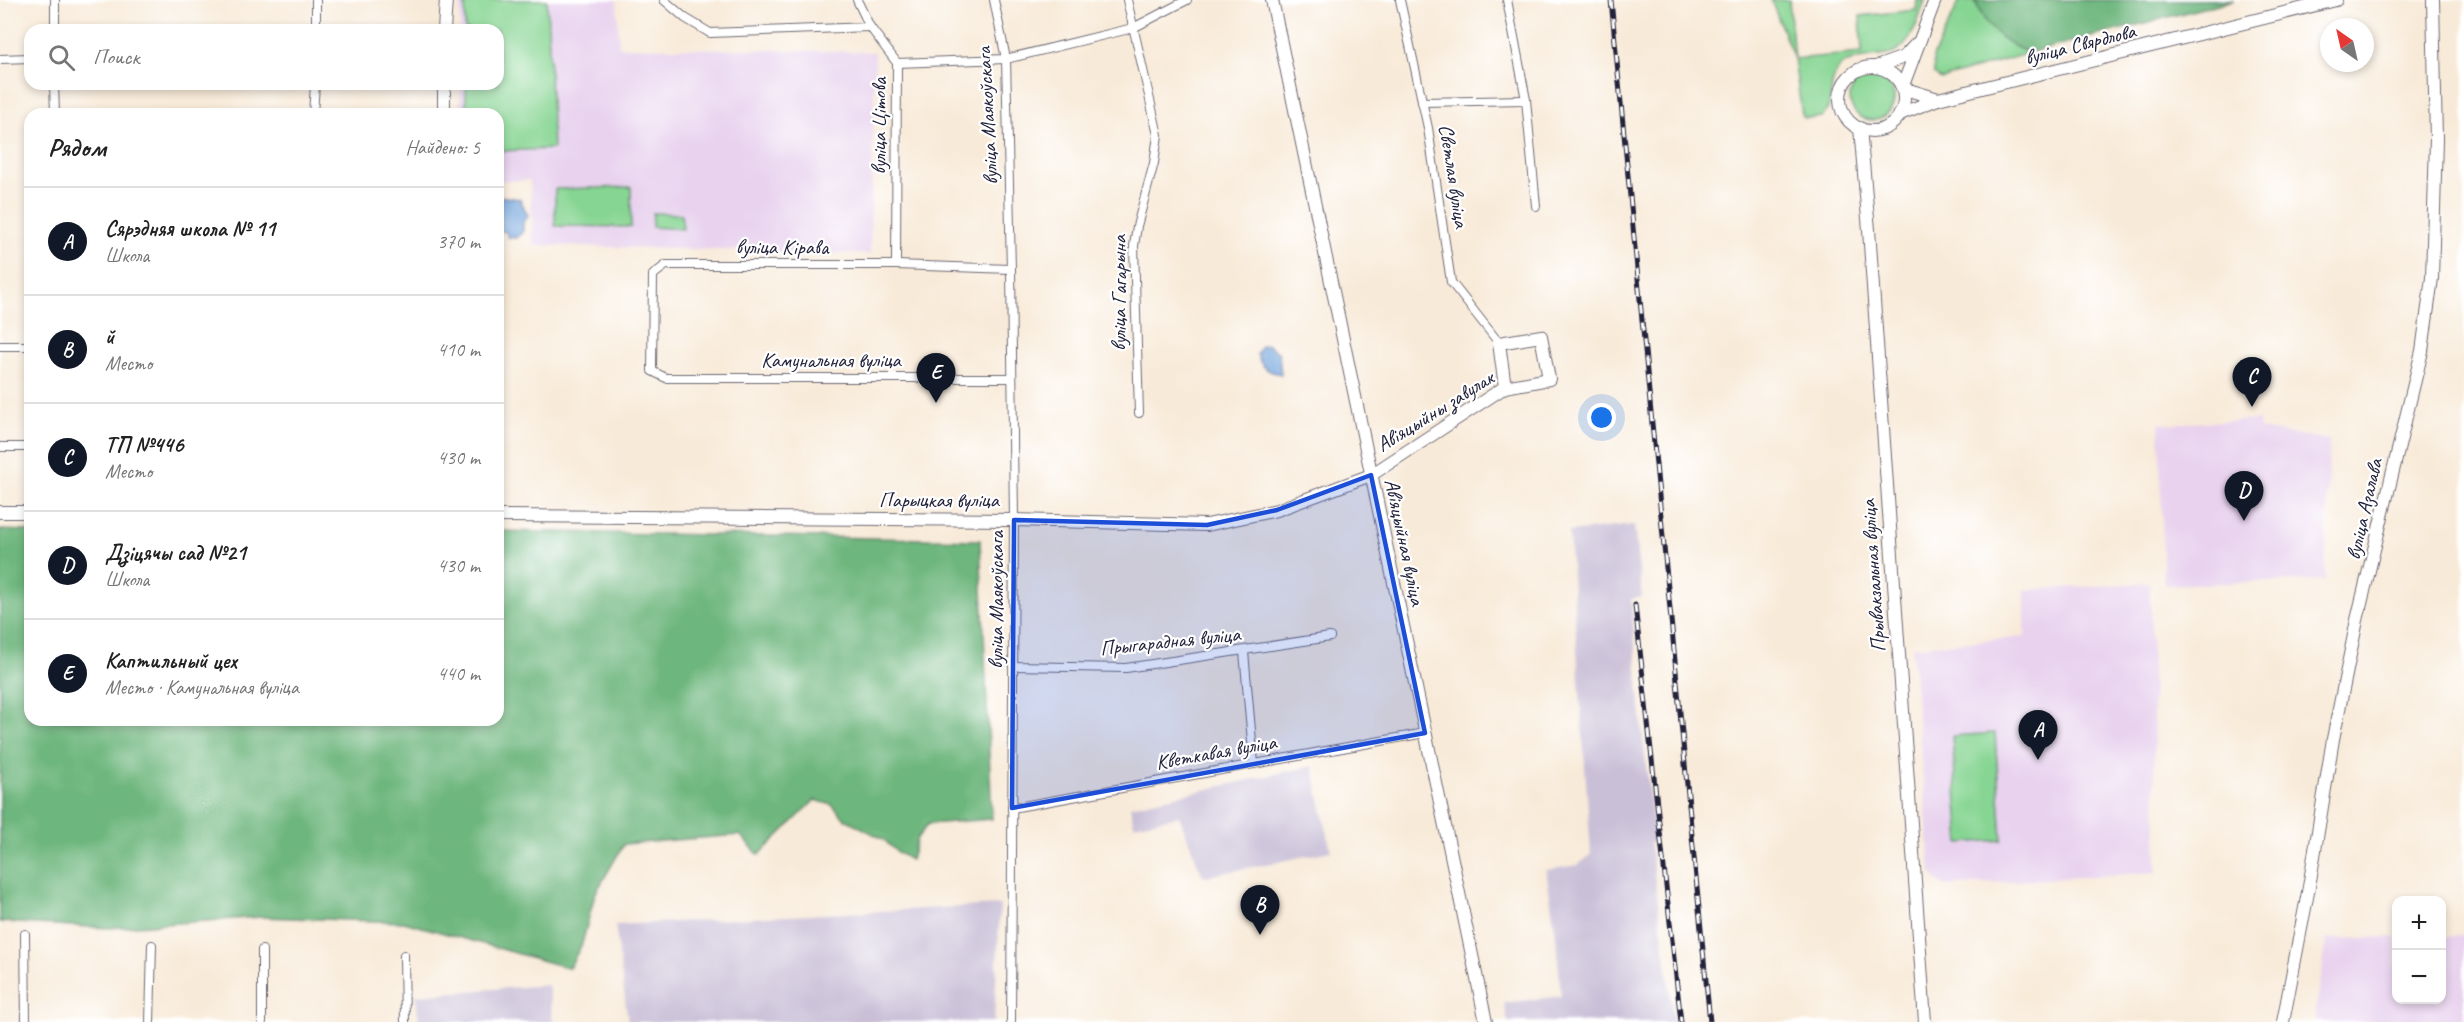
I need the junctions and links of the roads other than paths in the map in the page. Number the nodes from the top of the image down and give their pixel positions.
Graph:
1 (56, 0) edge
2 (316, 0) edge
3 (446, 0) edge
4 (664, 0) edge
5 (857, 0) edge
6 (994, 0) edge
7 (1127, 0) edge
8 (1187, 0) edge
9 (1272, 0) edge
10 (1400, 0) edge
11 (1506, 0) edge
12 (1935, 0) edge
13 (2336, 0) edge
14 (2433, 0) edge
15 (55, 24) edge
16 (316, 24) edge
17 (444, 24) edge
18 (870, 27) junction
19 (1133, 28) junction
20 (1922, 35) junction
21 (24, 58) edge
22 (0, 59) edge
23 (1006, 59) junction
24 (897, 63) junction
25 (1875, 67) junction
26 (1902, 88) junction
27 (54, 90) edge
28 (315, 90) edge
29 (444, 90) edge
30 (1938, 99) junction
31 (1526, 100) junction
32 (1422, 102) junction
33 (55, 108) edge
34 (313, 108) edge
35 (444, 108) edge
36 (1900, 114) junction
37 (1860, 128) junction
38 (1536, 206) dead end
39 (896, 265) junction
40 (1011, 269) junction
41 (1499, 343) junction
42 (0, 346) edge
43 (24, 346) edge
44 (652, 371) joint
45 (1012, 378) junction
46 (1505, 387) junction
47 (1138, 412) dead end
48 (0, 447) edge
49 (24, 447) edge
50 (1371, 475) junction
51 (0, 512) edge
52 (24, 512) edge
53 (504, 516) edge
54 (1014, 520) junction
55 (1330, 637) dead end
56 (1244, 652) junction
57 (1013, 666) junction
58 (1425, 733) junction
59 (1254, 764) junction
60 (1012, 808) junction
61 (25, 934) dead end
62 (152, 945) dead end
63 (262, 950) dead end
64 (404, 955) dead end
65 (26, 1022) edge
66 (150, 1022) edge
67 (262, 1022) edge
68 (405, 1022) edge
69 (1011, 1022) edge
70 (1486, 1022) edge
71 (1925, 1022) edge
72 (2283, 1022) edge

1 - 15 street
2 - 16 street
3 - 17 street
4 - 18 street
5 - 18 street, вуліца Цітова
6 - 23 street, вуліца Маякоўскага
7 - 19 street, вуліца Гагарына
8 - 19 street
9 - 50 street, Авіяцыйная вуліца
10 - 32 street, Светлая вуліца
11 - 31 street
12 - 20 street
13 - 30 street, вуліца Свярдлова
14 - 72 street, вуліца Азалава
18 - 24 street, вуліца Цітова
19 - 23 street
19 - 47 street, вуліца Гагарына
20 - 25 street
20 - 26 street
21 - 22 street
23 - 24 street
23 - 40 street, вуліца Маякоўскага
24 - 39 street, вуліца Цітова
25 - 26 street
25 - 37 street
26 - 30 street
26 - 36 street
27 - 33 street
28 - 34 street
29 - 35 street
30 - 36 street, вуліца Свярдлова
31 - 32 street
31 - 38 street
32 - 41 street, Светлая вуліца
36 - 37 street
37 - 71 street, Прывакзальная вуліца
39 - 40 street, вуліца Кірава
39 - 44 street, вуліца Кірава
40 - 45 street, вуліца Маякоўскага
41 - 46 street
41 - 46 street, Авіяцыйны завулак
42 - 43 street
44 - 45 street, Камунальная вуліца
45 - 54 street, вуліца Маякоўскага
46 - 50 street, Авіяцыйны завулак
48 - 49 street
50 - 54 street, Парыцкая вуліца
50 - 58 street, Авіяцыйная вуліца
51 - 52 street
53 - 54 street, Парыцкая вуліца
54 - 57 street, вуліца Маякоўскага
55 - 56 street, Прыгарадная вуліца
56 - 57 street, Прыгарадная вуліца
56 - 59 street
57 - 60 street, вуліца Маякоўскага
58 - 59 street, Кветкавая вуліца
58 - 70 street, Авіяцыйная вуліца
59 - 60 street, Кветкавая вуліца
60 - 69 street, вуліца Маякоўскага
61 - 65 street
62 - 66 street
63 - 67 street
64 - 68 street

